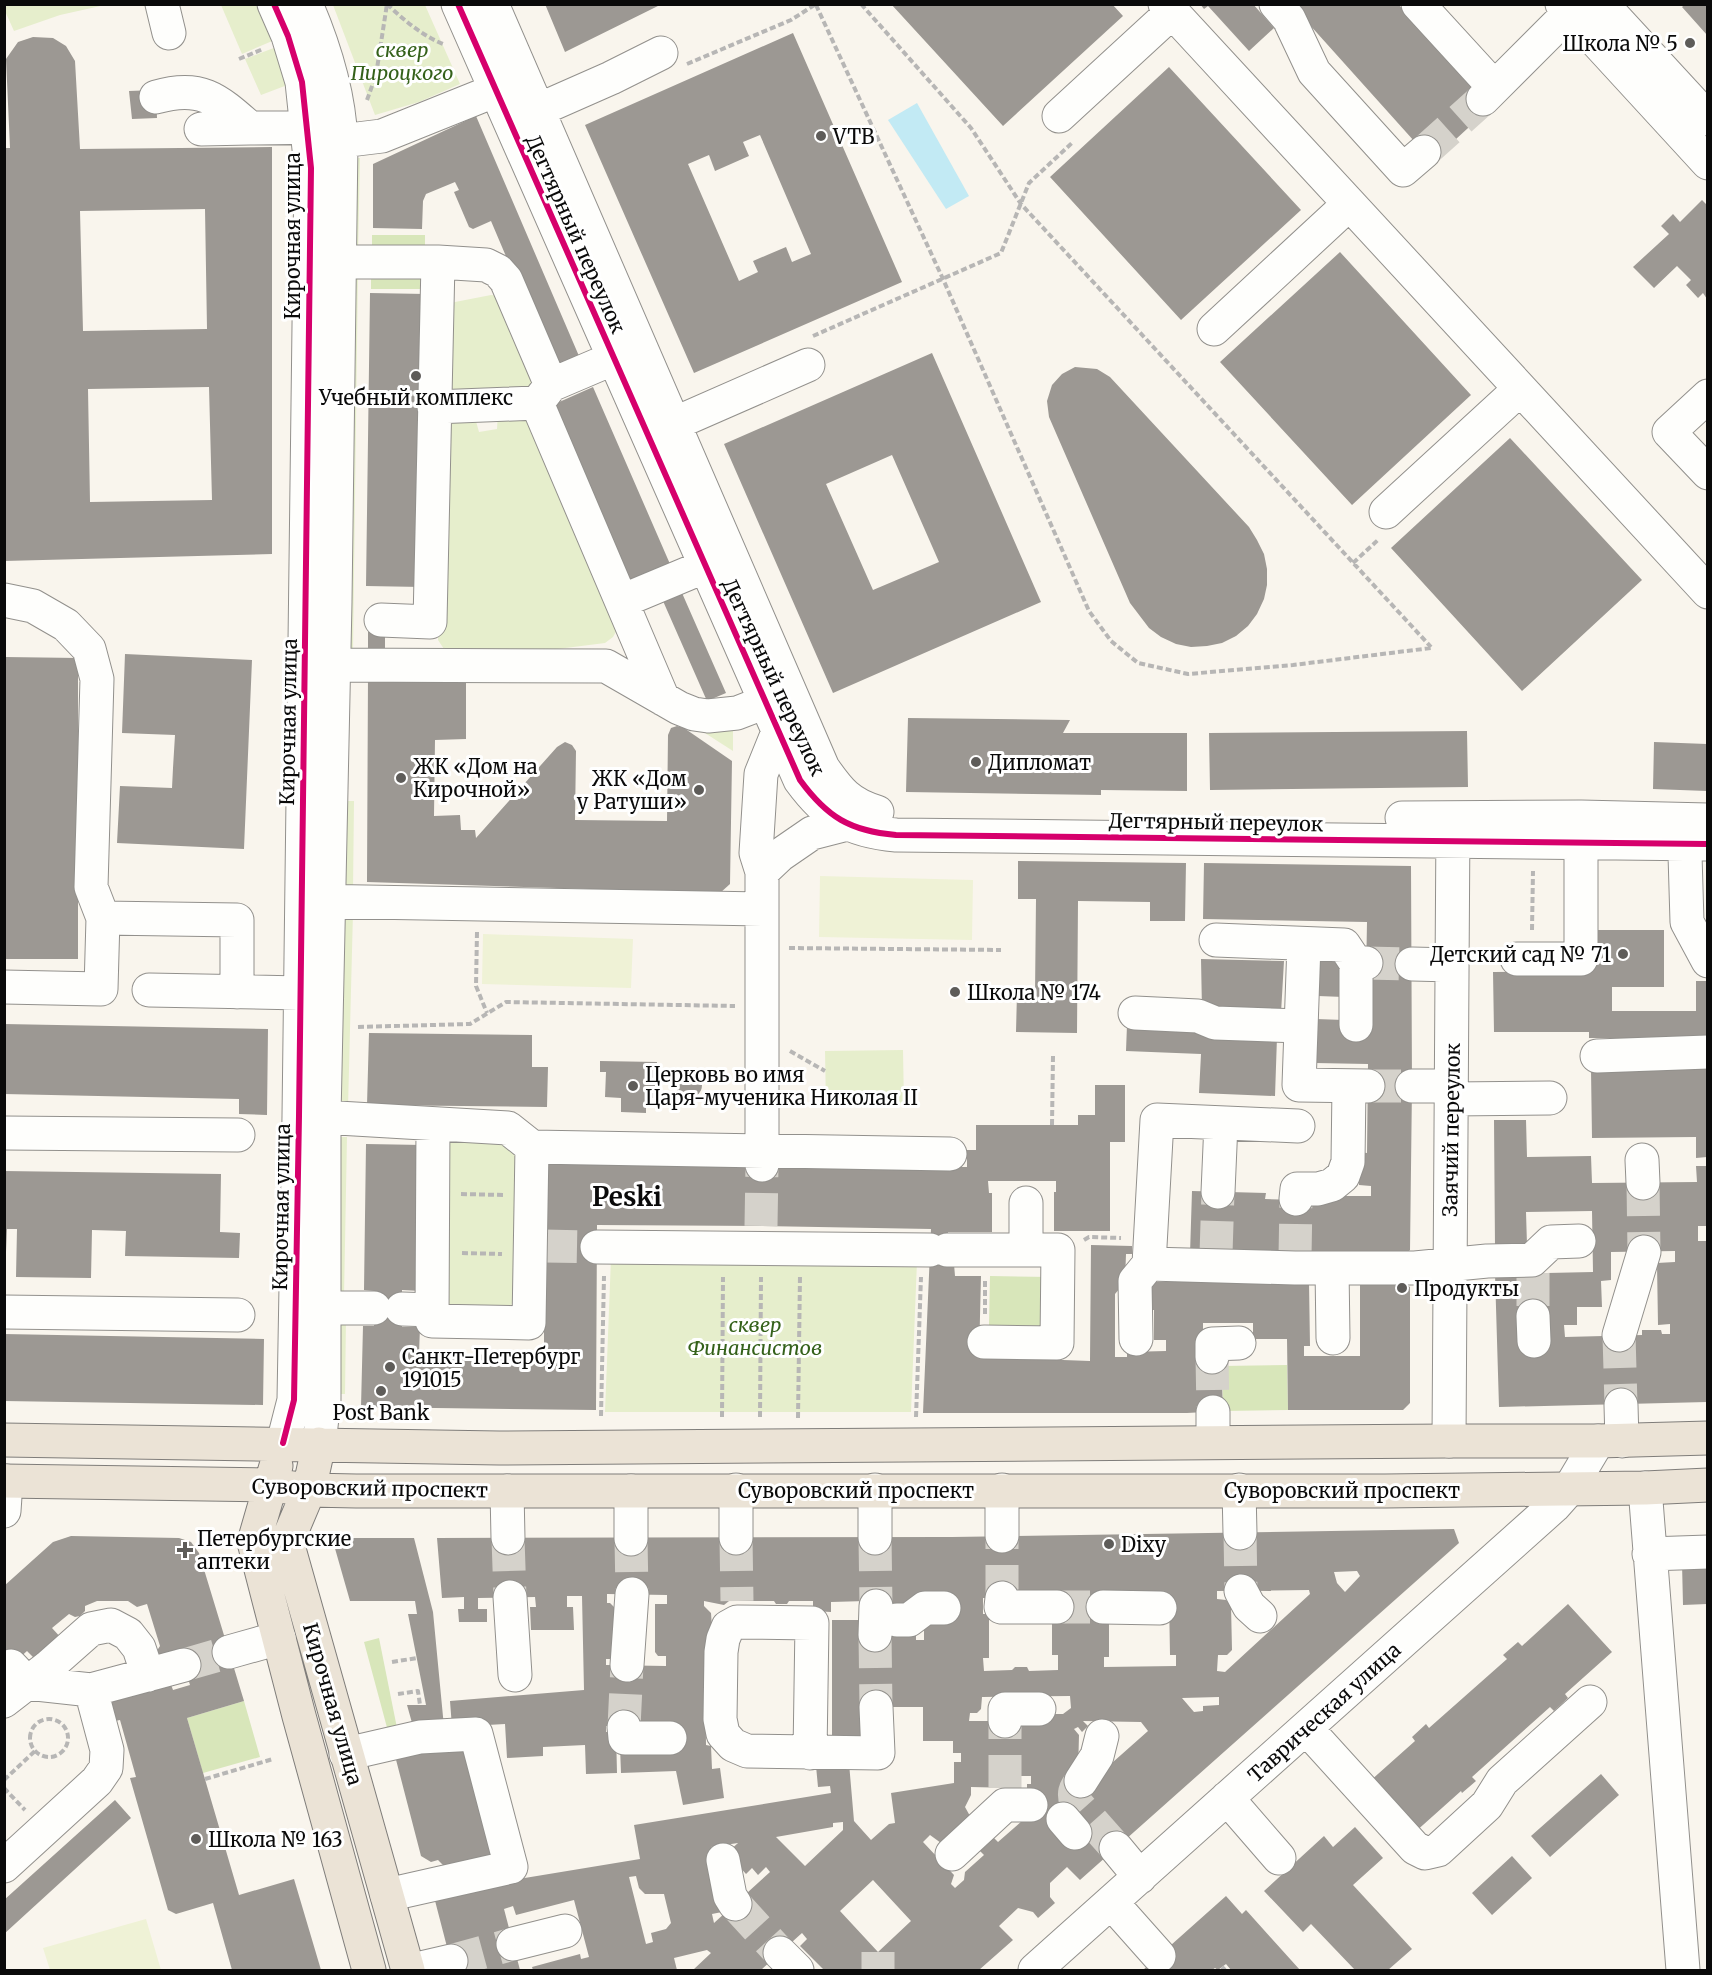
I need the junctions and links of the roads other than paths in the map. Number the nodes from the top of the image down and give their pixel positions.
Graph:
1 (274, 4) edge
2 (306, 4) edge
3 (458, 4) edge
4 (492, 4) edge
5 (1276, 4) edge
6 (1418, 4) edge
7 (1602, 4) edge
8 (1570, 7) edge
9 (1169, 8) edge
10 (673, 59) road end
11 (494, 91) junction
12 (157, 103) dead end
13 (523, 117) junction
14 (348, 125) junction
15 (1070, 126) road end
16 (250, 128) junction
17 (307, 128) junction
18 (201, 129) dead end
19 (1704, 137) edge
20 (1424, 152) tunnel mouth
21 (1349, 204) junction
22 (340, 262) junction
23 (438, 262) junction
24 (1214, 329) dead end
25 (626, 352) junction
26 (806, 352) road end
27 (1520, 388) junction
28 (544, 394) junction
29 (1707, 396) edge
30 (434, 407) junction
31 (661, 430) junction
32 (1707, 473) edge
33 (1386, 512) dead end
34 (718, 561) junction
35 (1707, 592) edge
36 (4, 600) edge
37 (320, 601) junction
38 (622, 601) junction
39 (381, 621) dead end
40 (430, 622) junction
41 (334, 665) junction
42 (429, 665) junction
43 (777, 697) junction
44 (663, 699) junction
45 (778, 732) junction
46 (1580, 820) junction
47 (848, 824) junction
48 (1002, 826) junction
49 (1453, 830) junction
50 (1695, 832) edge
51 (762, 872) junction
52 (316, 901) junction
53 (762, 909) junction
54 (103, 918) junction
55 (1216, 940) dead end
56 (1304, 944) junction
57 (1524, 959) road end
58 (1707, 961) edge
59 (1412, 964) tunnel mouth
60 (1452, 965) junction
61 (4, 987) edge
62 (149, 990) dead end
63 (237, 992) junction
64 (301, 993) junction
65 (1135, 1013) dead end
66 (1356, 1025) dead end
67 (1301, 1026) junction
68 (1707, 1052) edge
69 (1597, 1056) dead end
70 (1412, 1086) tunnel mouth
71 (1452, 1092) junction
72 (1550, 1098) dead end
73 (312, 1117) junction
74 (1221, 1123) junction
75 (433, 1124) junction
76 (1298, 1126) dead end
77 (4, 1133) edge
78 (238, 1135) dead end
79 (531, 1148) junction
80 (950, 1154) dead end
81 (762, 1158) junction
82 (1218, 1192) tunnel mouth
83 (1296, 1199) dead end
84 (1026, 1203) dead end
85 (1579, 1241) dead end
86 (601, 1247) tunnel mouth
87 (1026, 1250) junction
88 (1150, 1252) junction
89 (1644, 1252) tunnel mouth
90 (1449, 1264) junction
91 (1332, 1268) junction
92 (324, 1308) junction
93 (403, 1309) junction
94 (4, 1312) edge
95 (238, 1315) dead end
96 (1619, 1335) tunnel mouth
97 (1333, 1338) dead end
98 (1136, 1339) dead end
99 (984, 1342) road end
100 (1621, 1405) tunnel mouth
101 (1707, 1438) edge
102 (4, 1440) edge
103 (1449, 1441) junction
104 (1610, 1441) junction
105 (283, 1443) junction
106 (320, 1444) junction
107 (271, 1485) junction
108 (1707, 1485) edge
109 (1570, 1488) junction
110 (1645, 1488) junction
111 (309, 1490) junction
112 (736, 1490) junction
113 (874, 1490) junction
114 (1002, 1490) junction
115 (1239, 1490) junction
116 (5, 1491) edge
117 (507, 1491) junction
118 (631, 1491) junction
119 (1240, 1533) tunnel mouth
120 (1002, 1536) tunnel mouth
121 (508, 1538) tunnel mouth
122 (736, 1538) tunnel mouth
123 (875, 1538) tunnel mouth
124 (631, 1539) tunnel mouth
125 (1707, 1552) edge
126 (1649, 1554) junction
127 (632, 1594) tunnel mouth
128 (510, 1597) tunnel mouth
129 (1002, 1598) dead end
130 (1057, 1607) tunnel mouth
131 (1104, 1607) tunnel mouth
132 (944, 1608) dead end
133 (1160, 1608) dead end
134 (883, 1620) dead end
135 (279, 1638) junction
136 (229, 1652) tunnel mouth
137 (184, 1665) tunnel mouth
138 (627, 1665) tunnel mouth
139 (148, 1675) junction
140 (515, 1675) dead end
141 (14, 1683) edge
142 (91, 1690) junction
143 (1590, 1702) dead end
144 (876, 1707) tunnel mouth
145 (1039, 1709) dead end
146 (1005, 1721) dead end
147 (624, 1727) dead end
148 (1306, 1728) junction
149 (1102, 1736) dead end
150 (670, 1737) dead end
151 (810, 1753) junction
152 (346, 1754) junction
153 (1081, 1781) tunnel mouth
154 (1227, 1798) junction
155 (1014, 1799) dead end
156 (952, 1854) dead end
157 (1108, 1855) tunnel mouth
158 (1279, 1858) dead end
159 (723, 1860) dead end
160 (4, 1866) edge
161 (1125, 1890) junction
162 (387, 1895) junction
163 (735, 1904) tunnel mouth
164 (565, 1931) dead end
165 (513, 1944) tunnel mouth
166 (1159, 1956) dead end
167 (450, 1961) tunnel mouth
168 (369, 1971) edge
169 (410, 1971) edge
170 (1035, 1971) edge
171 (1683, 1971) edge

1 - 17 street, Кирочная улица
2 - 14 street, Кирочная улица
3 - 11 street, Дегтярный переулок
4 - 13 street, Дегтярный переулок
5 - 20 street
6 - 8 street
7 - 19 street
8 - 19 street
9 - 15 street
9 - 21 street
10 - 13 street
11 - 13 street, Дегтярный переулок
11 - 14 street
12 - 16 street
13 - 25 street, Дегтярный переулок
14 - 17 street
14 - 22 street, Кирочная улица
16 - 17 street
16 - 18 street
17 - 37 street, Кирочная улица
21 - 24 street
21 - 27 street
22 - 23 street
22 - 37 street, Кирочная улица
23 - 28 street
23 - 30 street
25 - 28 street
25 - 31 street, Дегтярный переулок
26 - 31 street
27 - 33 street
27 - 35 street
28 - 30 street
28 - 38 street
29 - 32 street
30 - 40 street
31 - 34 street, Дегтярный переулок
34 - 38 street
34 - 43 street, Дегтярный переулок
36 - 54 street
37 - 41 street, Кирочная улица
37 - 52 street, Кирочная улица
38 - 44 street
39 - 40 street
40 - 42 street
41 - 42 street
41 - 52 street, Кирочная улица
42 - 44 street
43 - 44 street
43 - 45 street, Дегтярный переулок
43 - 48 street, Дегтярный переулок
45 - 47 street, Дегтярный переулок
45 - 51 street
46 - 49 street, Дегтярный переулок
46 - 50 street, Дегтярный переулок
46 - 57 street
47 - 48 street, Дегтярный переулок
47 - 51 street
48 - 49 street, Дегтярный переулок
49 - 60 street, Заячий переулок
50 - 58 street
51 - 53 street
52 - 53 street
52 - 64 street, Кирочная улица
52 - 73 street, Кирочная улица
53 - 81 street
54 - 61 street
54 - 63 street
55 - 56 street
56 - 66 street
56 - 67 street
59 - 60 street
60 - 71 street, Заячий переулок
62 - 63 street
63 - 64 street
64 - 73 street, Кирочная улица
65 - 67 street
67 - 83 street
68 - 69 street
70 - 71 street
71 - 72 street
71 - 90 street, Заячий переулок
73 - 75 street
73 - 92 street, Кирочная улица
73 - 105 street, Кирочная улица
74 - 76 street
74 - 82 street
74 - 88 street
75 - 79 street
75 - 93 street
77 - 78 street
79 - 81 street
79 - 93 street
80 - 81 street
84 - 87 street
85 - 90 street
86 - 87 street
87 - 99 street
88 - 91 street
88 - 98 street
89 - 96 street
90 - 91 street
90 - 103 street, Заячий переулок
91 - 97 street
92 - 93 street
92 - 106 street, Кирочная улица
94 - 95 street
100 - 104 street
101 - 104 main road
102 - 105 main road
103 - 104 main road
103 - 106 main road
104 - 109 street, Таврическая улица
105 - 106 main road
105 - 107 main road, Кирочная улица
106 - 111 main road, Кирочная улица
107 - 111 main road, Суворовский проспект
107 - 116 main road, Суворовский проспект
107 - 135 main road, Кирочная улица
108 - 110 main road, Суворовский проспект
109 - 110 main road, Суворовский проспект
109 - 115 main road, Суворовский проспект
109 - 148 street, Таврическая улица
110 - 126 street
111 - 117 main road, Суворовский проспект
111 - 152 main road, Кирочная улица
112 - 113 main road, Суворовский проспект
112 - 118 main road, Суворовский проспект
112 - 122 street
113 - 114 main road, Суворовский проспект
113 - 123 street
114 - 115 main road, Суворовский проспект
114 - 120 street
115 - 119 street
117 - 118 main road, Суворовский проспект
117 - 121 street
118 - 124 street
125 - 126 street
126 - 171 street
127 - 138 street
128 - 140 street
129 - 130 street
131 - 133 street
132 - 134 street
135 - 136 street
135 - 168 main road, Кирочная улица
137 - 139 street
139 - 141 street
139 - 142 street
141 - 142 street
142 - 160 street
143 - 148 street
144 - 151 street
145 - 146 street
147 - 150 street
148 - 154 street, Таврическая улица
149 - 153 street
151 - 151 street
152 - 162 main road, Кирочная улица
152 - 162 street
154 - 158 street
154 - 161 street, Таврическая улица
155 - 156 street
157 - 161 street
159 - 163 street
161 - 166 street
161 - 170 street, Таврическая улица
162 - 169 main road, Кирочная улица
164 - 165 street
167 - 169 street

